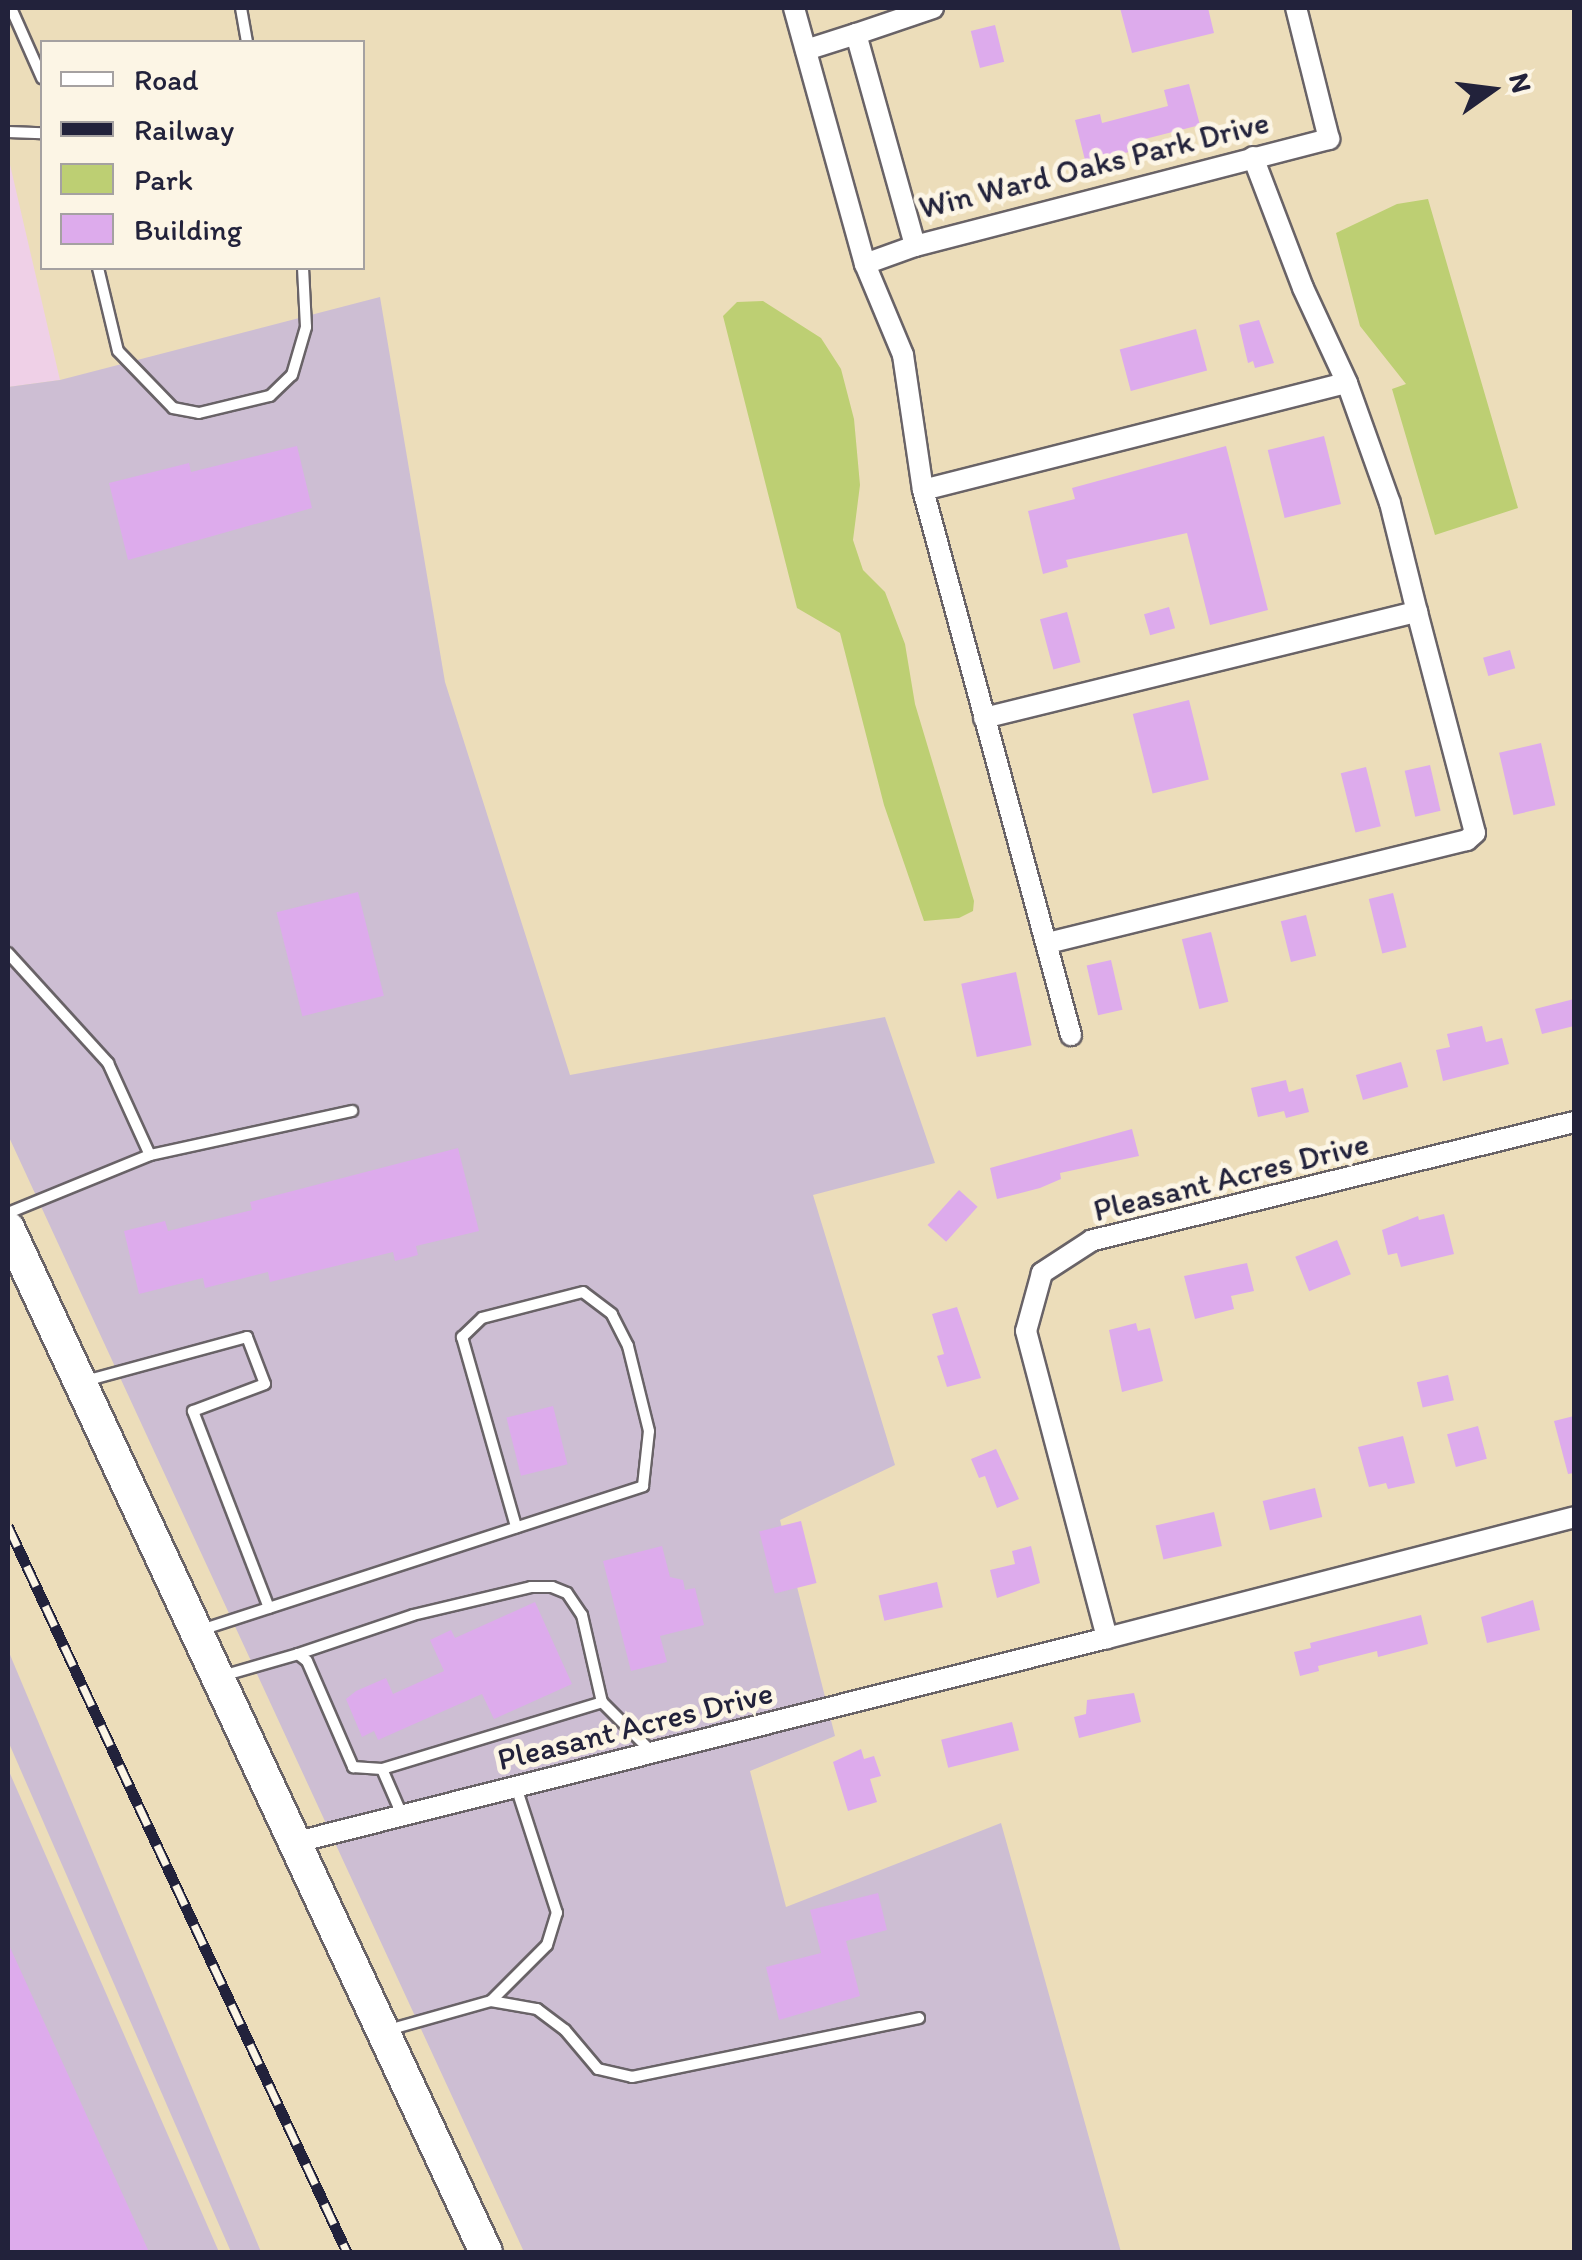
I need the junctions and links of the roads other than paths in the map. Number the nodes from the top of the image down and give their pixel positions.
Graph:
1 (11, 8) edge
2 (241, 8) edge
3 (794, 8) edge
4 (933, 8) edge
5 (1296, 8) edge
6 (856, 34) junction
7 (247, 40) edge
8 (806, 50) junction
9 (40, 73) edge
10 (8, 132) edge
11 (40, 133) edge
12 (1253, 156) junction
13 (915, 246) junction
14 (865, 264) junction
15 (98, 270) edge
16 (303, 270) edge
17 (1347, 383) junction
18 (923, 490) junction
19 (1417, 612) junction
20 (984, 718) junction
21 (1049, 943) junction
22 (8, 953) edge
23 (1070, 1035) dead end
24 (352, 1111) dead end
25 (1574, 1122) edge
26 (150, 1155) junction
27 (8, 1212) edge
28 (8, 1228) edge
29 (15, 1266) edge
30 (79, 1382) junction
31 (1574, 1517) edge
32 (516, 1528) junction
33 (269, 1608) junction
34 (195, 1632) junction
35 (1107, 1638) junction
36 (298, 1654) junction
37 (216, 1677) junction
38 (602, 1702) junction
39 (652, 1752) junction
40 (382, 1769) junction
41 (516, 1786) junction
42 (402, 1815) junction
43 (293, 1842) junction
44 (491, 2001) junction
45 (919, 2018) dead end
46 (382, 2031) junction
47 (486, 2252) edge

1 - 9 lane
2 - 7 lane
3 - 8 street
4 - 6 street
5 - 12 street, Win Ward Oaks Park Drive
6 - 8 street
6 - 13 street, Win Ward Oaks Park Drive
8 - 14 street
10 - 11 lane
12 - 13 street, Win Ward Oaks Park Drive
12 - 17 street
13 - 14 street
14 - 18 street
15 - 16 lane
17 - 18 street
17 - 19 street
18 - 20 street
19 - 20 street
19 - 21 street
20 - 21 street
21 - 23 street
22 - 26 lane
24 - 26 lane
25 - 35 street, Pleasant Acres Drive
26 - 27 lane
28 - 29 main road
29 - 30 main road
30 - 33 lane
30 - 34 main road
31 - 35 street, Pleasant Acres Drive
32 - 32 lane
32 - 33 lane
33 - 34 lane
34 - 37 main road
35 - 39 street, Pleasant Acres Drive
36 - 37 lane
36 - 38 lane
36 - 40 lane
37 - 43 main road
38 - 39 lane
38 - 40 lane
39 - 41 street, Pleasant Acres Drive
40 - 42 lane
41 - 42 street, Pleasant Acres Drive
41 - 44 lane
42 - 43 street, Pleasant Acres Drive
43 - 46 main road
44 - 45 lane
44 - 46 lane
46 - 47 main road

